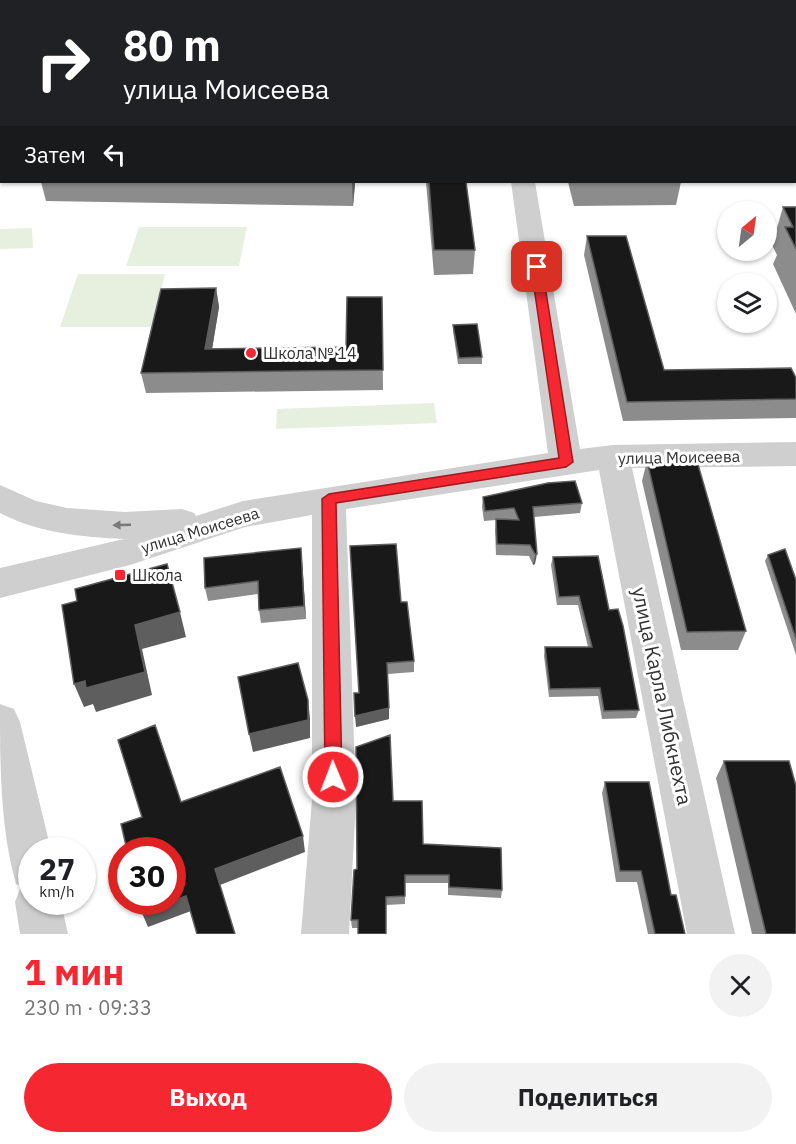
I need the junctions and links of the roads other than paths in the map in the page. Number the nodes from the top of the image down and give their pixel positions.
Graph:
1 (524, 183) edge
2 (796, 454) edge
3 (613, 457) junction
4 (566, 462) junction
5 (0, 498) edge
6 (329, 499) junction
7 (243, 514) junction
8 (0, 583) edge
9 (0, 722) edge
10 (25, 837) edge
11 (40, 915) edge
12 (44, 934) edge
13 (325, 934) edge
14 (711, 934) edge

1 - 4 street
2 - 3 street, улица Моисеева
3 - 4 street, улица Моисеева
3 - 14 street, улица Карла Либкнехта
4 - 6 street, улица Моисеева
7 -> 5 street
6 - 7 street, улица Моисеева
6 - 13 street
7 - 8 street, улица Моисеева
9 - 10 street
11 - 12 street

